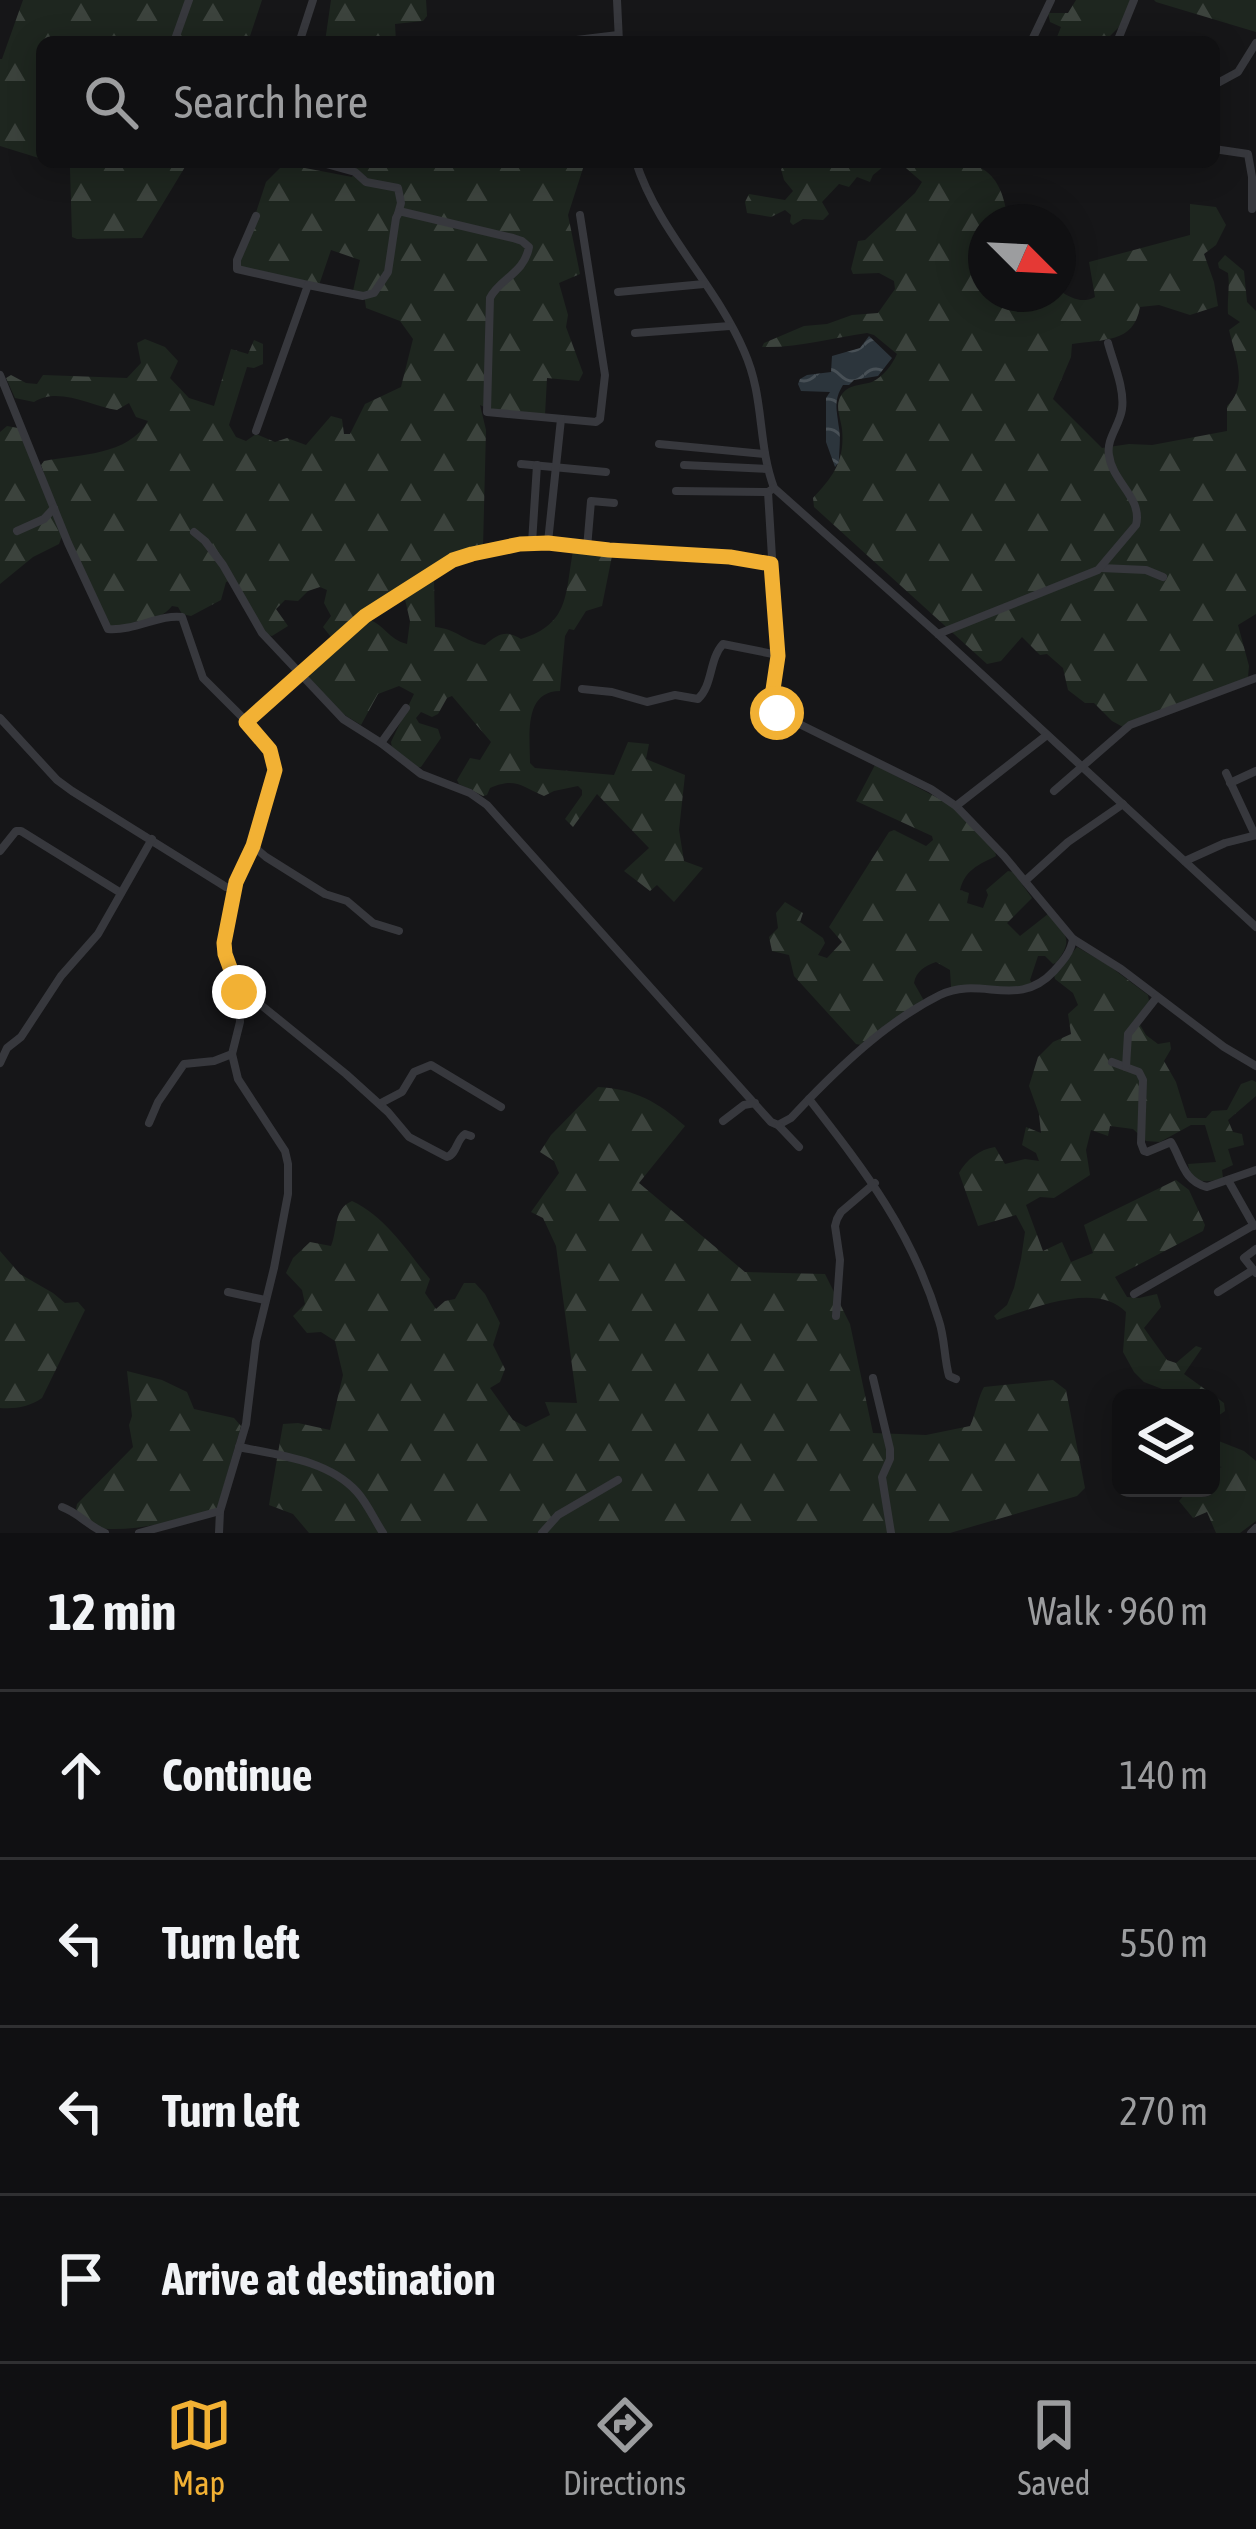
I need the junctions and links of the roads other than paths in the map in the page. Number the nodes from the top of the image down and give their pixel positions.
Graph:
1 (189, 0) edge
2 (313, 0) edge
3 (617, 0) edge
4 (1051, 0) edge
5 (1134, 0) edge
6 (176, 36) edge
7 (301, 36) edge
8 (619, 36) edge
9 (1034, 36) edge
10 (1120, 36) edge
11 (1256, 43) edge
12 (1220, 82) edge
13 (1220, 150) edge
14 (341, 168) edge
15 (638, 168) edge
16 (1252, 209) dead end
17 (580, 215) dead end
18 (256, 216) dead end
19 (397, 216) junction
20 (704, 284) junction
21 (308, 285) junction
22 (618, 292) dead end
23 (730, 326) junction
24 (635, 333) dead end
25 (1108, 343) dead end
26 (0, 375) edge
27 (562, 419) junction
28 (256, 431) dead end
29 (659, 444) dead end
30 (765, 454) junction
31 (521, 464) dead end
32 (537, 465) junction
33 (684, 466) dead end
34 (556, 467) junction
35 (767, 469) junction
36 (606, 472) dead end
37 (771, 490) junction
38 (676, 491) dead end
39 (614, 503) dead end
40 (54, 508) junction
41 (17, 530) dead end
42 (194, 532) dead end
43 (532, 543) junction
44 (548, 543) junction
45 (587, 548) junction
46 (771, 564) junction
47 (1100, 568) junction
48 (1163, 578) dead end
49 (938, 634) junction
50 (778, 656) junction
51 (301, 674) junction
52 (1256, 678) edge
53 (582, 689) dead end
54 (406, 708) dead end
55 (0, 718) edge
56 (246, 722) junction
57 (1047, 735) junction
58 (382, 743) junction
59 (1083, 766) junction
60 (1256, 771) edge
61 (1226, 773) dead end
62 (1230, 783) junction
63 (1054, 791) dead end
64 (1123, 804) junction
65 (956, 806) junction
66 (1256, 810) edge
67 (1246, 815) junction
68 (1256, 835) edge
69 (152, 839) junction
70 (253, 846) junction
71 (0, 851) edge
72 (1185, 861) junction
73 (1025, 881) junction
74 (235, 888) junction
75 (122, 893) junction
76 (1256, 927) edge
77 (399, 931) dead end
78 (1072, 939) junction
79 (239, 992) junction
80 (1157, 997) junction
81 (232, 1054) junction
82 (1112, 1062) dead end
83 (0, 1063) edge
84 (1256, 1066) edge
85 (1126, 1067) junction
86 (809, 1099) junction
87 (754, 1102) junction
88 (380, 1104) junction
89 (501, 1108) dead end
90 (722, 1121) dead end
91 (149, 1123) dead end
92 (778, 1126) junction
93 (471, 1136) dead end
94 (799, 1147) dead end
95 (1256, 1170) edge
96 (1228, 1180) junction
97 (874, 1184) junction
98 (1255, 1226) edge
99 (1256, 1249) edge
100 (1255, 1271) edge
101 (229, 1292) dead end
102 (1218, 1292) dead end
103 (1134, 1294) dead end
104 (266, 1300) junction
105 (836, 1316) dead end
106 (873, 1378) dead end
107 (956, 1379) dead end
108 (239, 1447) junction
109 (618, 1480) dead end
110 (62, 1507) dead end
111 (220, 1511) junction
112 (105, 1533) edge
113 (140, 1533) edge
114 (219, 1533) edge
115 (383, 1533) edge
116 (542, 1533) edge
117 (891, 1533) edge

1 - 6 street
2 - 7 street
3 - 8 street
4 - 9 street
5 - 10 street
11 - 12 street
13 - 16 street
14 - 19 street
15 - 20 street
17 - 27 street
18 - 21 street
19 - 21 street
19 - 27 street
20 - 22 street
20 - 23 street
21 - 28 street
23 - 24 street
23 - 30 street
25 - 47 street
26 - 40 street
27 - 34 street
29 - 30 street
30 - 35 street
31 - 32 street
32 - 34 street
32 - 43 street
33 - 35 street
34 - 36 street
34 - 44 street
35 - 37 street
37 - 38 street
37 - 46 street
37 - 49 street
39 - 45 street
40 - 41 street
40 - 56 street
42 - 51 street
43 - 44 street
43 - 51 street
44 - 45 street
45 - 46 street
46 - 50 street
47 - 48 street
47 - 49 street
49 - 57 street
50 - 53 street
50 - 65 street
51 - 56 street
51 - 58 street
52 - 59 street
54 - 58 street
55 - 69 street
56 - 70 street
57 - 59 street
57 - 65 street
58 - 87 street
59 - 63 street
59 - 64 street
60 - 62 street
61 - 62 street
62 - 67 street
64 - 72 street
64 - 73 street
65 - 73 street
66 - 67 street
67 - 68 street
68 - 72 street
69 - 74 street
69 - 75 street
70 - 74 street
70 - 77 street
71 - 75 street
72 - 76 street
73 - 78 street
74 - 79 street
75 - 83 street
78 - 80 street
78 - 86 street
79 - 81 street
79 - 88 street
80 - 84 street
80 - 85 street
81 - 91 street
81 - 104 street
82 - 85 street
85 - 96 street
86 - 92 street
86 - 97 street
87 - 90 street
87 - 92 street
88 - 89 street
88 - 93 street
92 - 94 street
95 - 96 street
96 - 98 street
97 - 105 street
97 - 107 street
98 - 103 street
99 - 100 street
100 - 102 street
101 - 104 street
104 - 108 street
106 - 117 street
108 - 111 street
108 - 115 street
109 - 116 street
110 - 112 street
111 - 113 street
111 - 114 street

